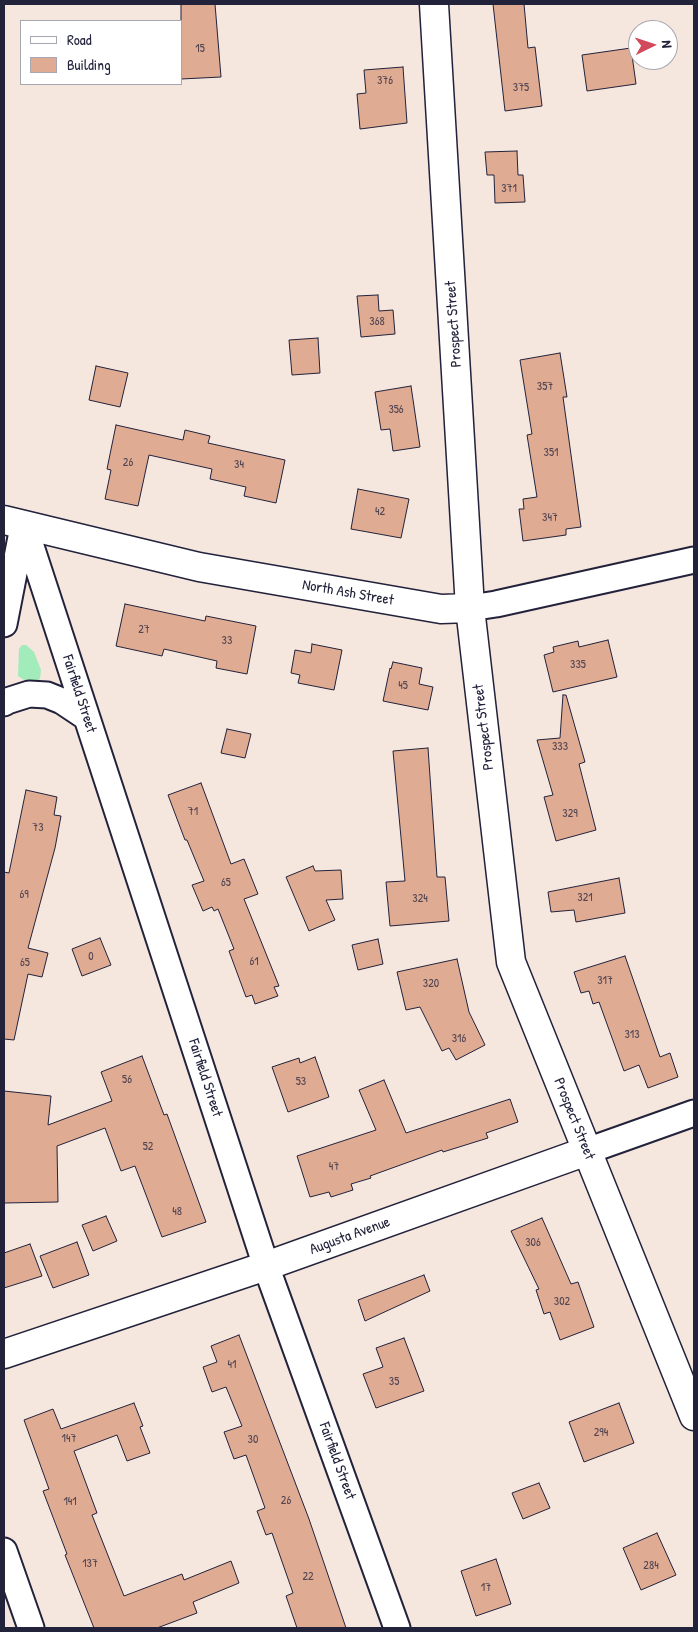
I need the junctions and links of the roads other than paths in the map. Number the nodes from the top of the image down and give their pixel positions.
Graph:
1 (434, 4) edge
2 (14, 522) edge
3 (694, 560) edge
4 (470, 608) junction
5 (4, 624) edge
6 (4, 703) edge
7 (86, 717) junction
8 (694, 1113) edge
9 (587, 1151) junction
10 (266, 1266) junction
11 (4, 1354) edge
12 (694, 1416) edge
13 (4, 1551) edge
14 (31, 1628) edge
15 (397, 1628) edge

1 - 4 street, Prospect Street
2 - 4 street, North Ash Street
2 - 5 street
2 - 7 street, Fairfield Street
3 - 4 street, North Ash Street
4 - 9 street, Prospect Street
6 - 7 street
7 - 10 street, Fairfield Street
8 - 9 street, Augusta Avenue
9 - 10 street, Augusta Avenue
9 - 12 street, Prospect Street
10 - 11 street, Augusta Avenue
10 - 15 street, Fairfield Street
13 - 14 street

